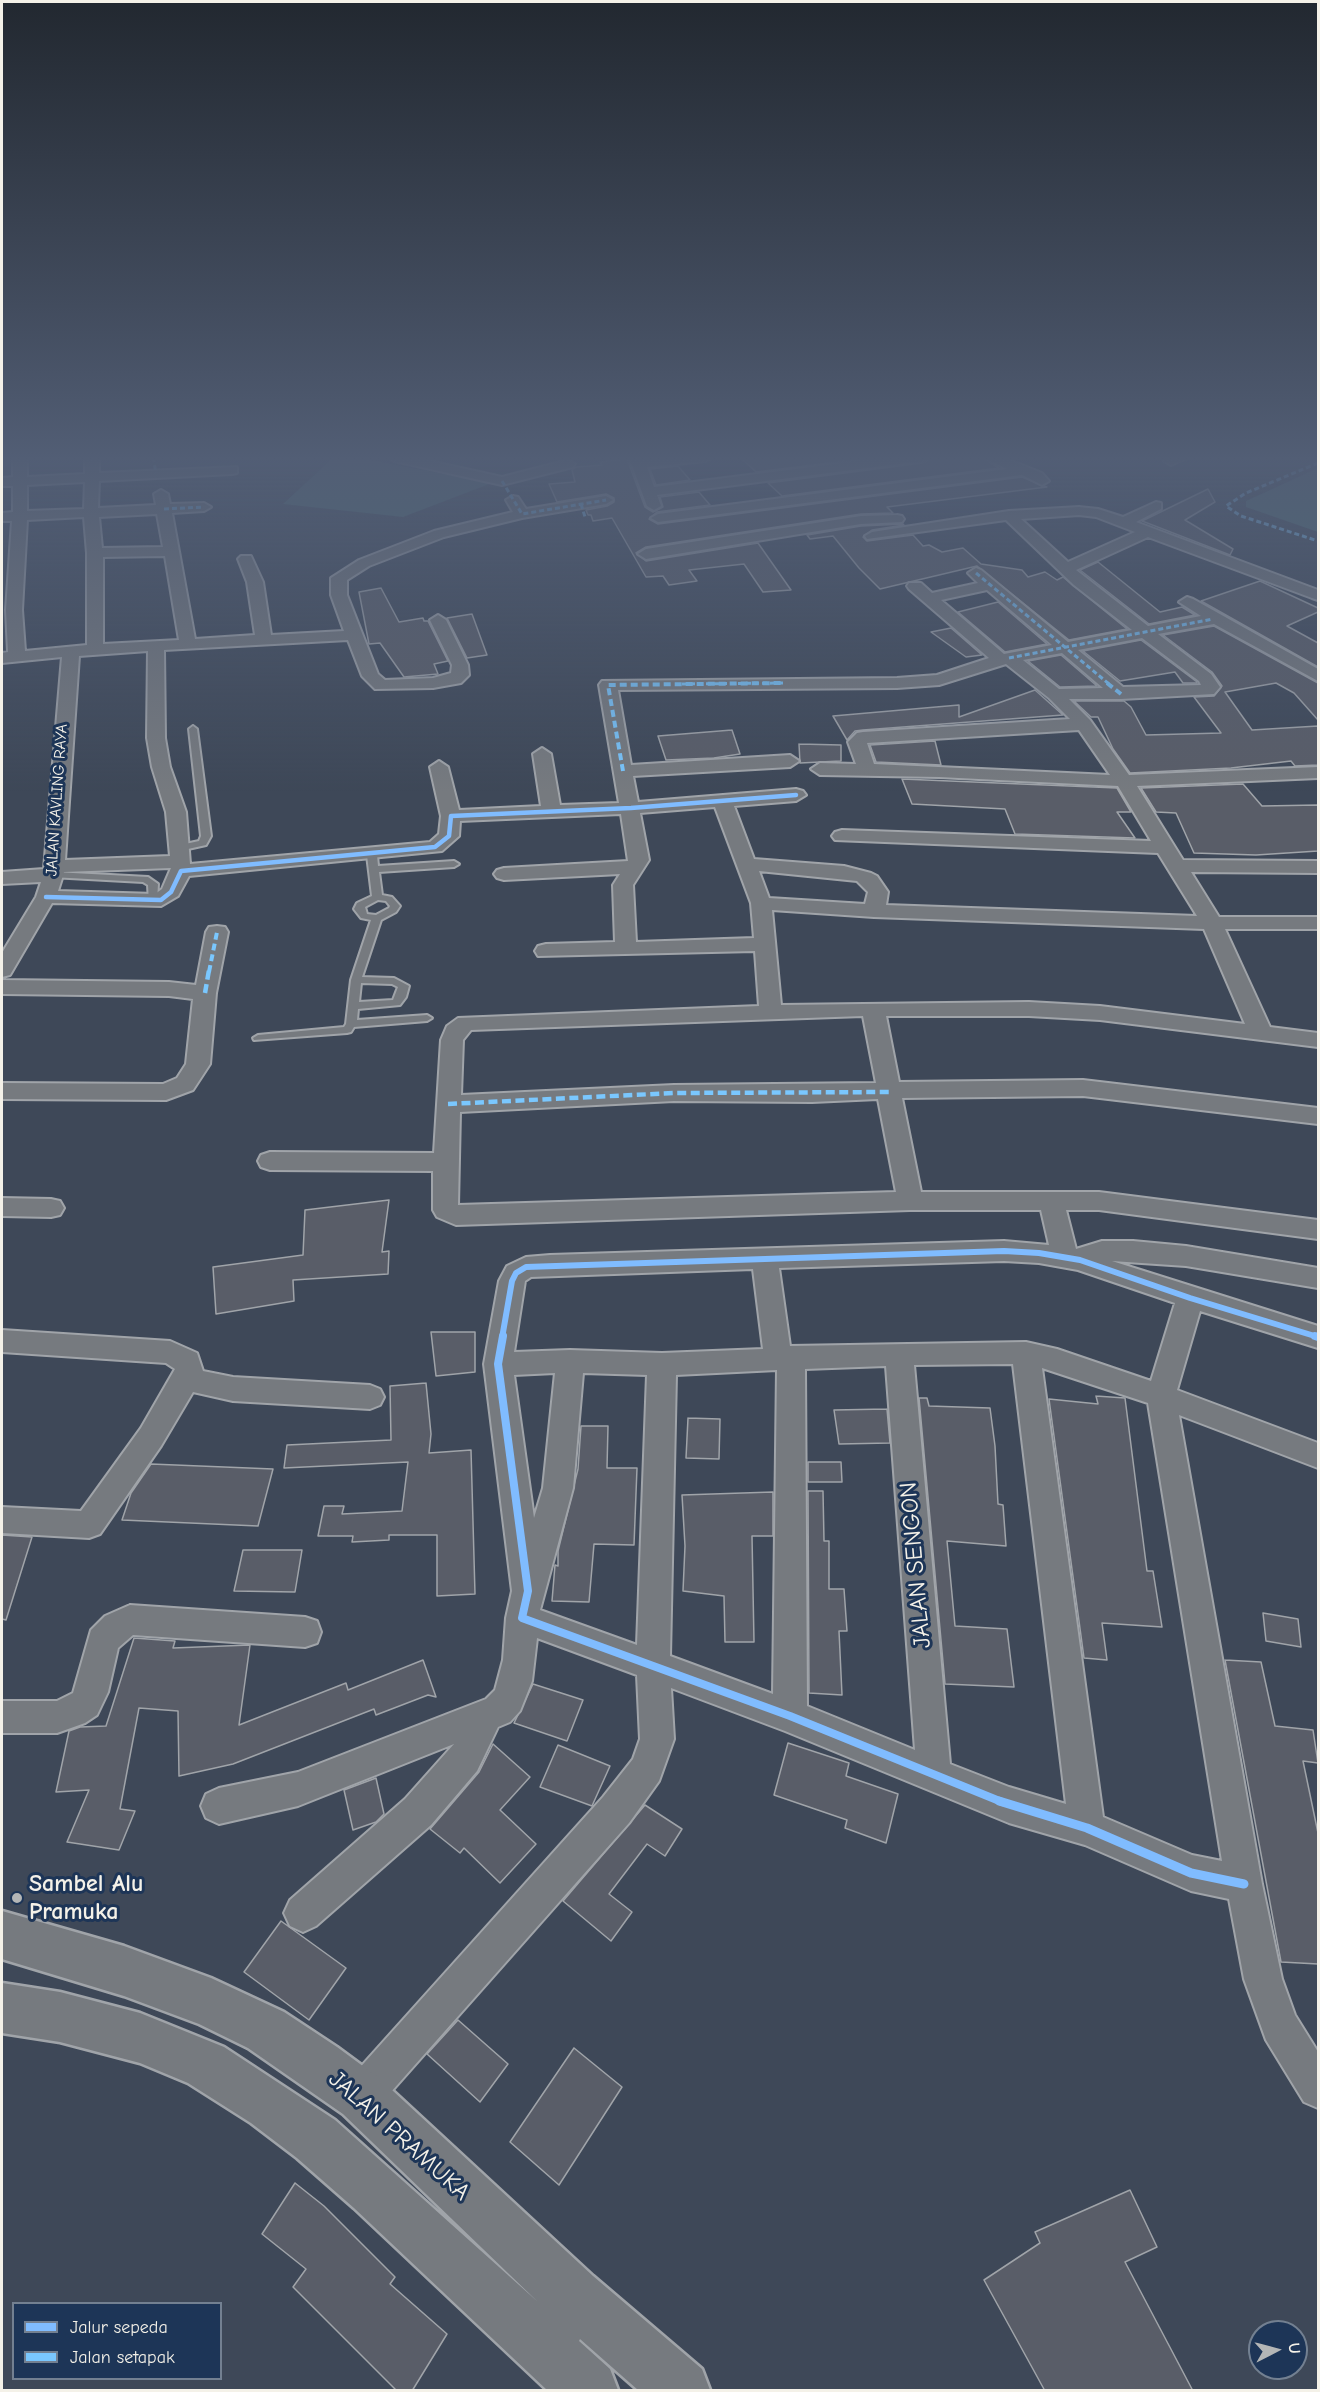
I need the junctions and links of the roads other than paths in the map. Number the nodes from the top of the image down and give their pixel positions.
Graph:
1 (1067, 568) edge
2 (17, 569) edge
3 (94, 569) edge
4 (175, 569) edge
5 (250, 569) edge
6 (355, 569) edge
7 (1246, 569) edge
8 (976, 573) dead end
9 (990, 585) junction
10 (915, 586) dead end
11 (1318, 595) edge
12 (929, 598) junction
13 (1187, 602) dead end
14 (1213, 619) junction
15 (438, 620) dead end
16 (1144, 633) junction
17 (356, 635) junction
18 (264, 640) junction
19 (188, 644) junction
20 (156, 645) junction
21 (1067, 647) junction
22 (95, 649) junction
23 (71, 653) junction
24 (9, 657) edge
25 (1005, 659) junction
26 (1318, 676) edge
27 (1055, 694) junction
28 (1121, 694) junction
29 (1084, 724) junction
30 (193, 729) dead end
31 (542, 754) dead end
32 (790, 761) dead end
33 (439, 767) dead end
34 (820, 769) dead end
35 (867, 770) junction
36 (623, 771) junction
37 (1318, 772) edge
38 (1124, 781) junction
39 (795, 795) dead end
40 (722, 800) junction
41 (631, 808) junction
42 (551, 811) junction
43 (451, 816) junction
44 (842, 836) dead end
45 (1166, 847) junction
46 (180, 860) junction
47 (373, 862) junction
48 (454, 864) dead end
49 (746, 864) junction
50 (1178, 866) junction
51 (636, 867) junction
52 (1318, 867) edge
53 (54, 871) junction
54 (504, 874) dead end
55 (2, 878) edge
56 (46, 897) junction
57 (377, 897) junction
58 (152, 901) junction
59 (761, 903) junction
60 (874, 910) junction
61 (377, 918) junction
62 (1212, 923) junction
63 (1318, 923) edge
64 (217, 932) dead end
65 (765, 944) junction
66 (626, 948) junction
67 (546, 951) dead end
68 (2, 970) edge
69 (356, 980) junction
70 (2, 987) edge
71 (205, 993) junction
72 (352, 1006) junction
73 (873, 1009) junction
74 (771, 1013) junction
75 (427, 1018) dead end
76 (351, 1024) junction
77 (1261, 1033) junction
78 (258, 1038) dead end
79 (1318, 1040) edge
80 (2, 1091) edge
81 (889, 1092) junction
82 (448, 1104) junction
83 (1318, 1116) edge
84 (270, 1161) dead end
85 (445, 1162) junction
86 (1051, 1200) junction
87 (910, 1201) junction
88 (2, 1207) edge
89 (51, 1208) dead end
90 (1318, 1229) edge
91 (1072, 1259) junction
92 (765, 1260) junction
93 (1318, 1278) edge
94 (1190, 1298) junction
95 (1318, 1337) edge
96 (2, 1341) edge
97 (1026, 1353) junction
98 (898, 1354) junction
99 (785, 1358) junction
100 (570, 1361) junction
101 (498, 1364) junction
102 (662, 1364) junction
103 (186, 1379) junction
104 (370, 1396) dead end
105 (1161, 1396) junction
106 (1318, 1456) edge
107 (2, 1520) edge
108 (525, 1604) junction
109 (304, 1632) dead end
110 (653, 1664) junction
111 (790, 1716) junction
112 (2, 1717) edge
113 (484, 1718) junction
114 (934, 1776) junction
115 (219, 1806) dead end
116 (1087, 1828) junction
117 (1244, 1884) junction
118 (303, 1913) dead end
119 (2, 1935) edge
120 (2, 2008) edge
121 (1318, 2088) edge
122 (361, 2096) junction
123 (573, 2296) junction
124 (543, 2349) junction
125 (589, 2391) edge
126 (681, 2391) edge

1 - 16 street
2 - 24 street
3 - 22 street
4 - 19 street
5 - 18 street
6 - 17 street
7 - 11 street
8 - 9 street
9 - 12 street
9 - 21 street
10 - 12 street
12 - 25 street
13 - 14 street
14 - 16 street
14 - 26 street
15 - 17 street
16 - 21 street
16 - 28 street
17 - 18 street
18 - 19 street
19 - 20 street
20 - 22 street
20 - 46 street
21 - 25 street
21 - 28 street
22 - 23 street
23 - 24 street
23 - 53 street, JALAN KAVLING RAYA
25 - 27 street
25 - 36 street
27 - 28 street
27 - 29 street
29 - 35 street
29 - 38 street
30 - 46 lane
31 - 42 street
32 - 36 street
33 - 43 street
34 - 35 street
35 - 38 street
36 - 41 street
37 - 38 street
38 - 45 street
39 - 40 street
40 - 41 street
40 - 49 street
41 - 42 street
41 - 51 street
42 - 43 street
43 - 47 street
44 - 45 street
45 - 50 street
46 - 47 street
46 - 53 street
46 - 58 street
47 - 48 lane
47 - 57 lane
49 - 59 street
49 - 60 street
50 - 52 street
50 - 62 street
51 - 54 street
51 - 66 street
53 - 55 street
53 - 56 street, JALAN KAVLING RAYA
53 - 58 lane
56 - 58 street
56 - 68 street, JALAN KAVLING RAYA
57 - 61 lane
57 - 61 lane
59 - 60 street
59 - 65 street
60 - 62 street
61 - 69 lane
62 - 63 street
62 - 77 street
64 - 71 street
65 - 66 street
65 - 74 street
66 - 67 street
69 - 72 lane
69 - 72 lane
70 - 71 street
71 - 80 street
72 - 76 lane
73 - 74 street
73 - 77 street
73 - 81 street
74 - 82 street
75 - 76 lane
76 - 78 lane
77 - 79 street
81 - 82 street
81 - 83 street
81 - 87 street
82 - 85 street
84 - 85 street
85 - 87 street
86 - 87 street
86 - 90 street
86 - 91 street
88 - 89 street
91 - 92 street
91 - 93 street
91 - 94 street
92 - 99 street
92 - 101 street
94 - 95 street
94 - 105 street
96 - 103 street
97 - 98 street
97 - 105 street
97 - 116 street
98 - 99 street
98 - 114 street, JALAN SENGON
99 - 102 street
99 - 111 street
100 - 101 street
100 - 102 street
100 - 108 street
101 - 108 street
102 - 110 street
103 - 104 street
103 - 107 street
105 - 106 street
105 - 117 street
108 - 110 street
108 - 113 street
109 - 112 street
110 - 111 street
110 - 122 street
111 - 114 street
113 - 115 street
113 - 118 street
114 - 116 street
116 - 117 street
117 - 121 street
119 - 122 main road, JALAN PRAMUKA
120 - 124 main road
122 - 123 main road, JALAN PRAMUKA
123 - 124 main road
123 - 126 main road, JALAN PRAMUKA
124 - 125 main road

